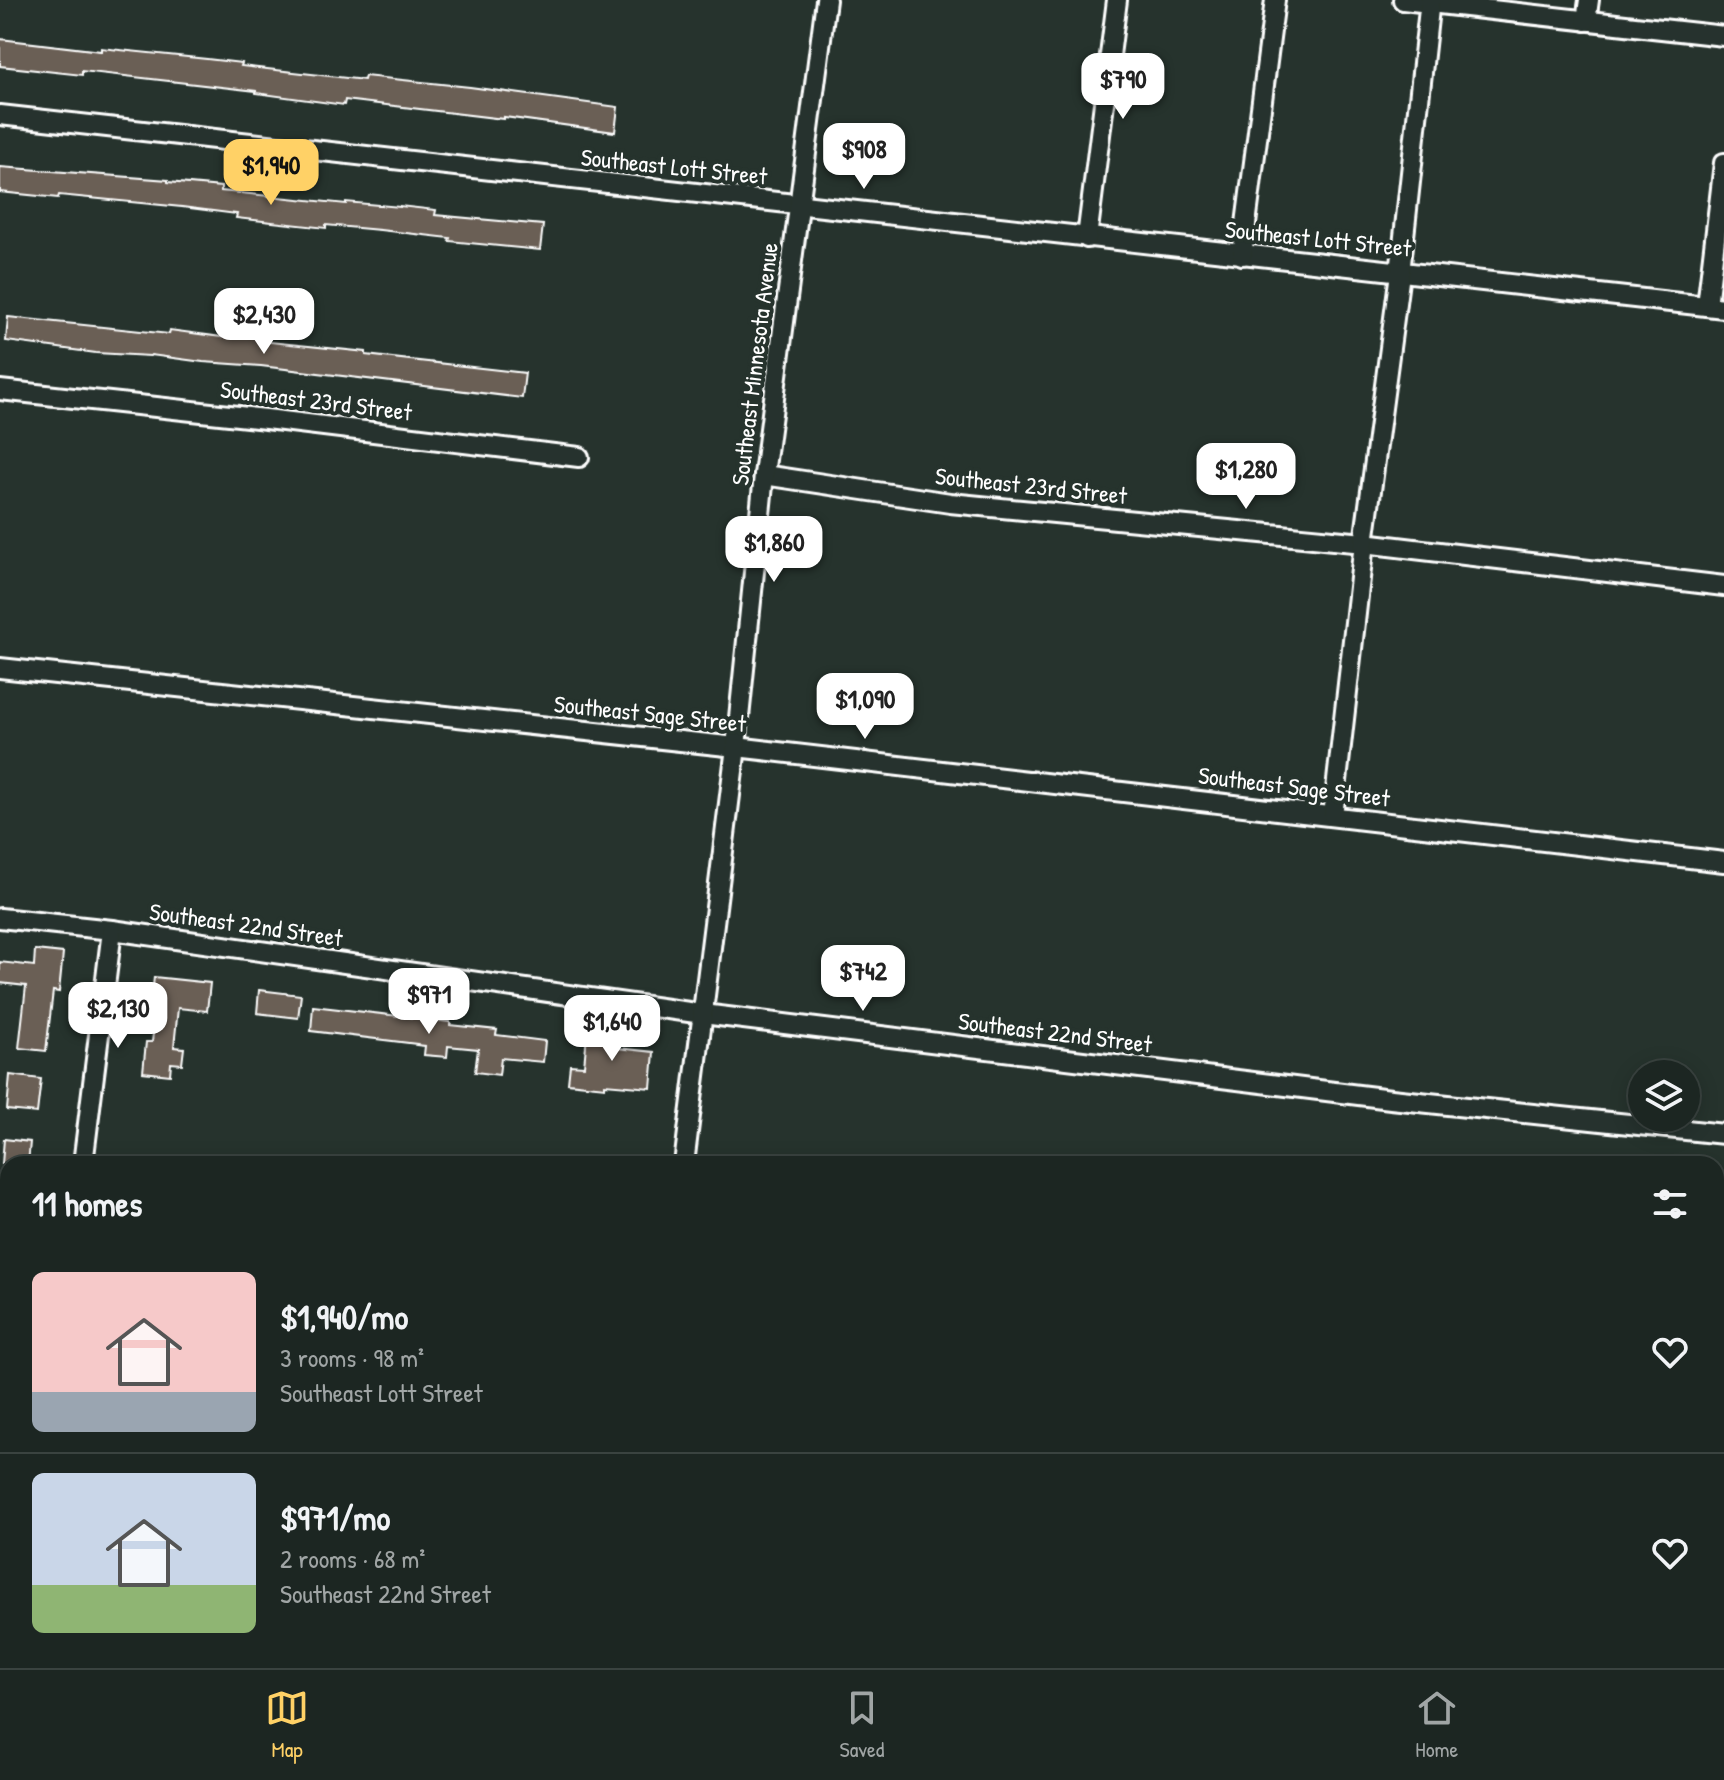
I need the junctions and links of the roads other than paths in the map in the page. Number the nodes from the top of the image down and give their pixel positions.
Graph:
1 (826, 0) edge
2 (1117, 0) edge
3 (1275, 0) edge
4 (1403, 0) edge
5 (1589, 0) edge
6 (1430, 2) edge
7 (1586, 21) junction
8 (1724, 36) edge
9 (0, 115) edge
10 (1724, 163) edge
11 (800, 205) junction
12 (1087, 238) junction
13 (1242, 255) junction
14 (1400, 273) junction
15 (1716, 307) edge
16 (0, 390) edge
17 (579, 457) dead end
18 (764, 475) junction
19 (1364, 543) junction
20 (1724, 586) edge
21 (0, 668) edge
22 (736, 747) junction
23 (1333, 816) junction
24 (1724, 862) edge
25 (0, 918) edge
26 (112, 930) junction
27 (703, 1014) junction
28 (1724, 1134) edge
29 (84, 1156) edge
30 (685, 1156) edge

1 - 11 street, Southeast Minnesota Avenue
2 - 12 street
3 - 13 street
4 - 6 street
5 - 7 street
6 - 7 street
6 - 14 street
7 - 8 street
9 - 11 street, Southeast Lott Street
10 - 15 street
11 - 12 street, Southeast Lott Street
11 - 18 street, Southeast Minnesota Avenue
12 - 13 street, Southeast Lott Street
13 - 14 street, Southeast Lott Street
14 - 15 street, Southeast Lott Street
14 - 19 street
16 - 17 street, Southeast 23rd Street
18 - 19 street, Southeast 23rd Street
18 - 22 street, Southeast Minnesota Avenue
19 - 20 street, Southeast 23rd Street
19 - 23 street
21 - 22 street, Southeast Sage Street
22 - 23 street, Southeast Sage Street
22 - 27 street, Southeast Minnesota Avenue
23 - 24 street, Southeast Sage Street
25 - 26 street, Southeast 22nd Street
26 - 27 street, Southeast 22nd Street
26 - 29 street
27 - 28 street, Southeast 22nd Street
27 - 30 street, Southeast Minnesota Avenue

